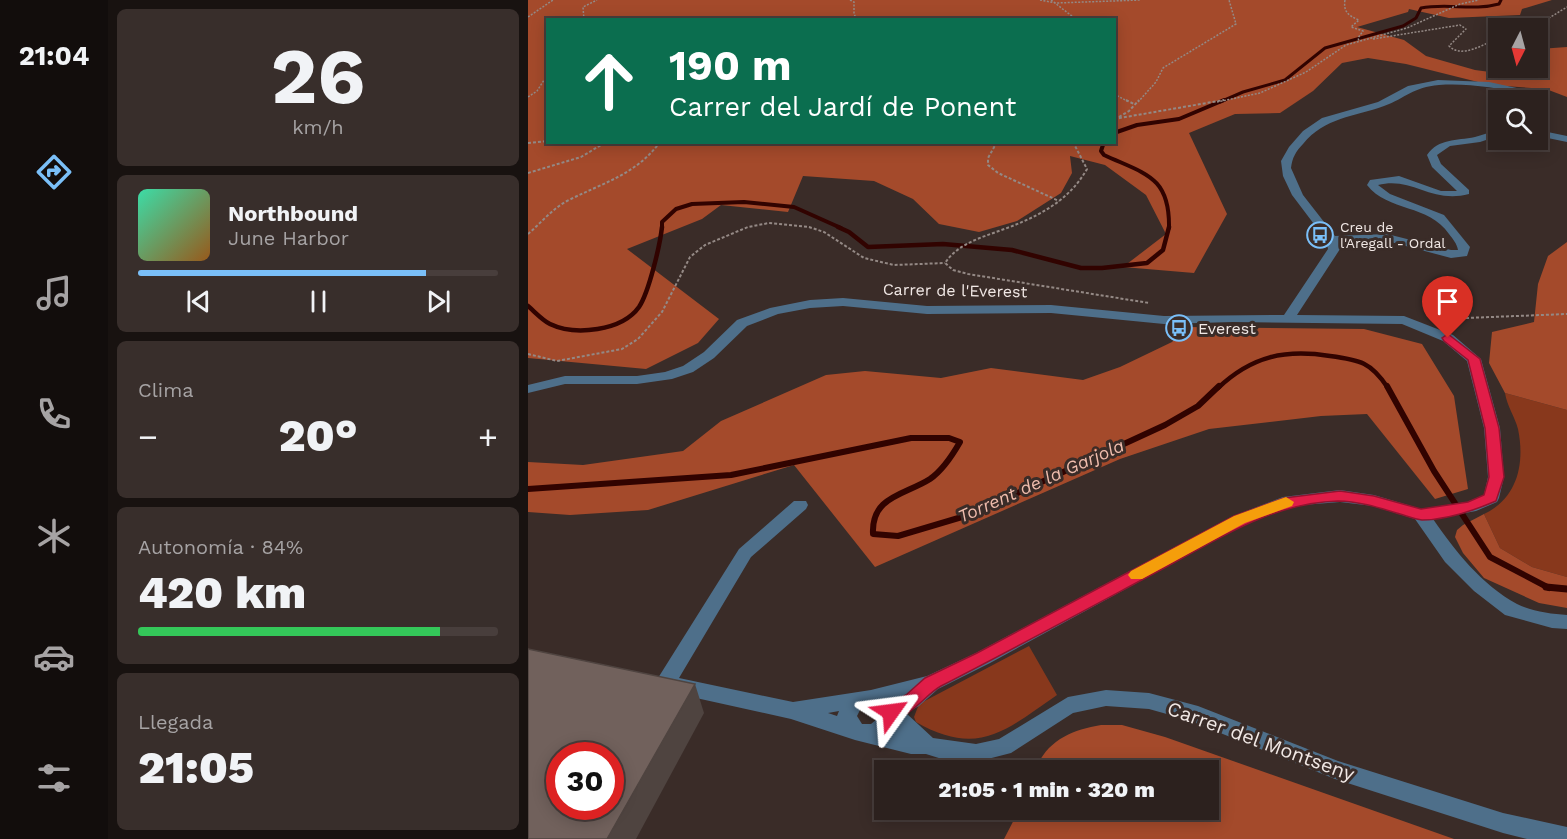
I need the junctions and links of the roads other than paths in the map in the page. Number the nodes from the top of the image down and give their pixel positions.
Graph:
1 (1520, 90) edge
2 (1548, 135) edge
3 (1488, 137) edge
4 (1567, 139) edge
5 (1332, 240) junction
6 (1288, 318) junction
7 (528, 389) edge
8 (800, 505) dead end
9 (1421, 514) junction
10 (1567, 622) edge
11 (642, 679) edge
12 (932, 683) junction
13 (665, 684) junction
14 (866, 699) junction
15 (791, 710) junction
16 (891, 712) junction
17 (861, 732) junction
18 (926, 745) junction
19 (1567, 838) edge

1 - 5 street
2 - 4 street
3 - 5 street
5 - 6 street
6 - 7 street, Carrer de l'Everest
6 - 9 street, Carrer de l'Everest
8 - 13 street
9 - 10 street
9 - 12 street
11 - 13 street
12 - 14 street
12 - 16 street
13 - 15 street
14 - 15 street
14 - 16 street
14 - 17 street
15 - 17 street, Carrer del Montseny
16 - 17 street
16 - 18 street
17 - 18 street, Carrer del Montseny
18 - 19 street, Carrer del Montseny

